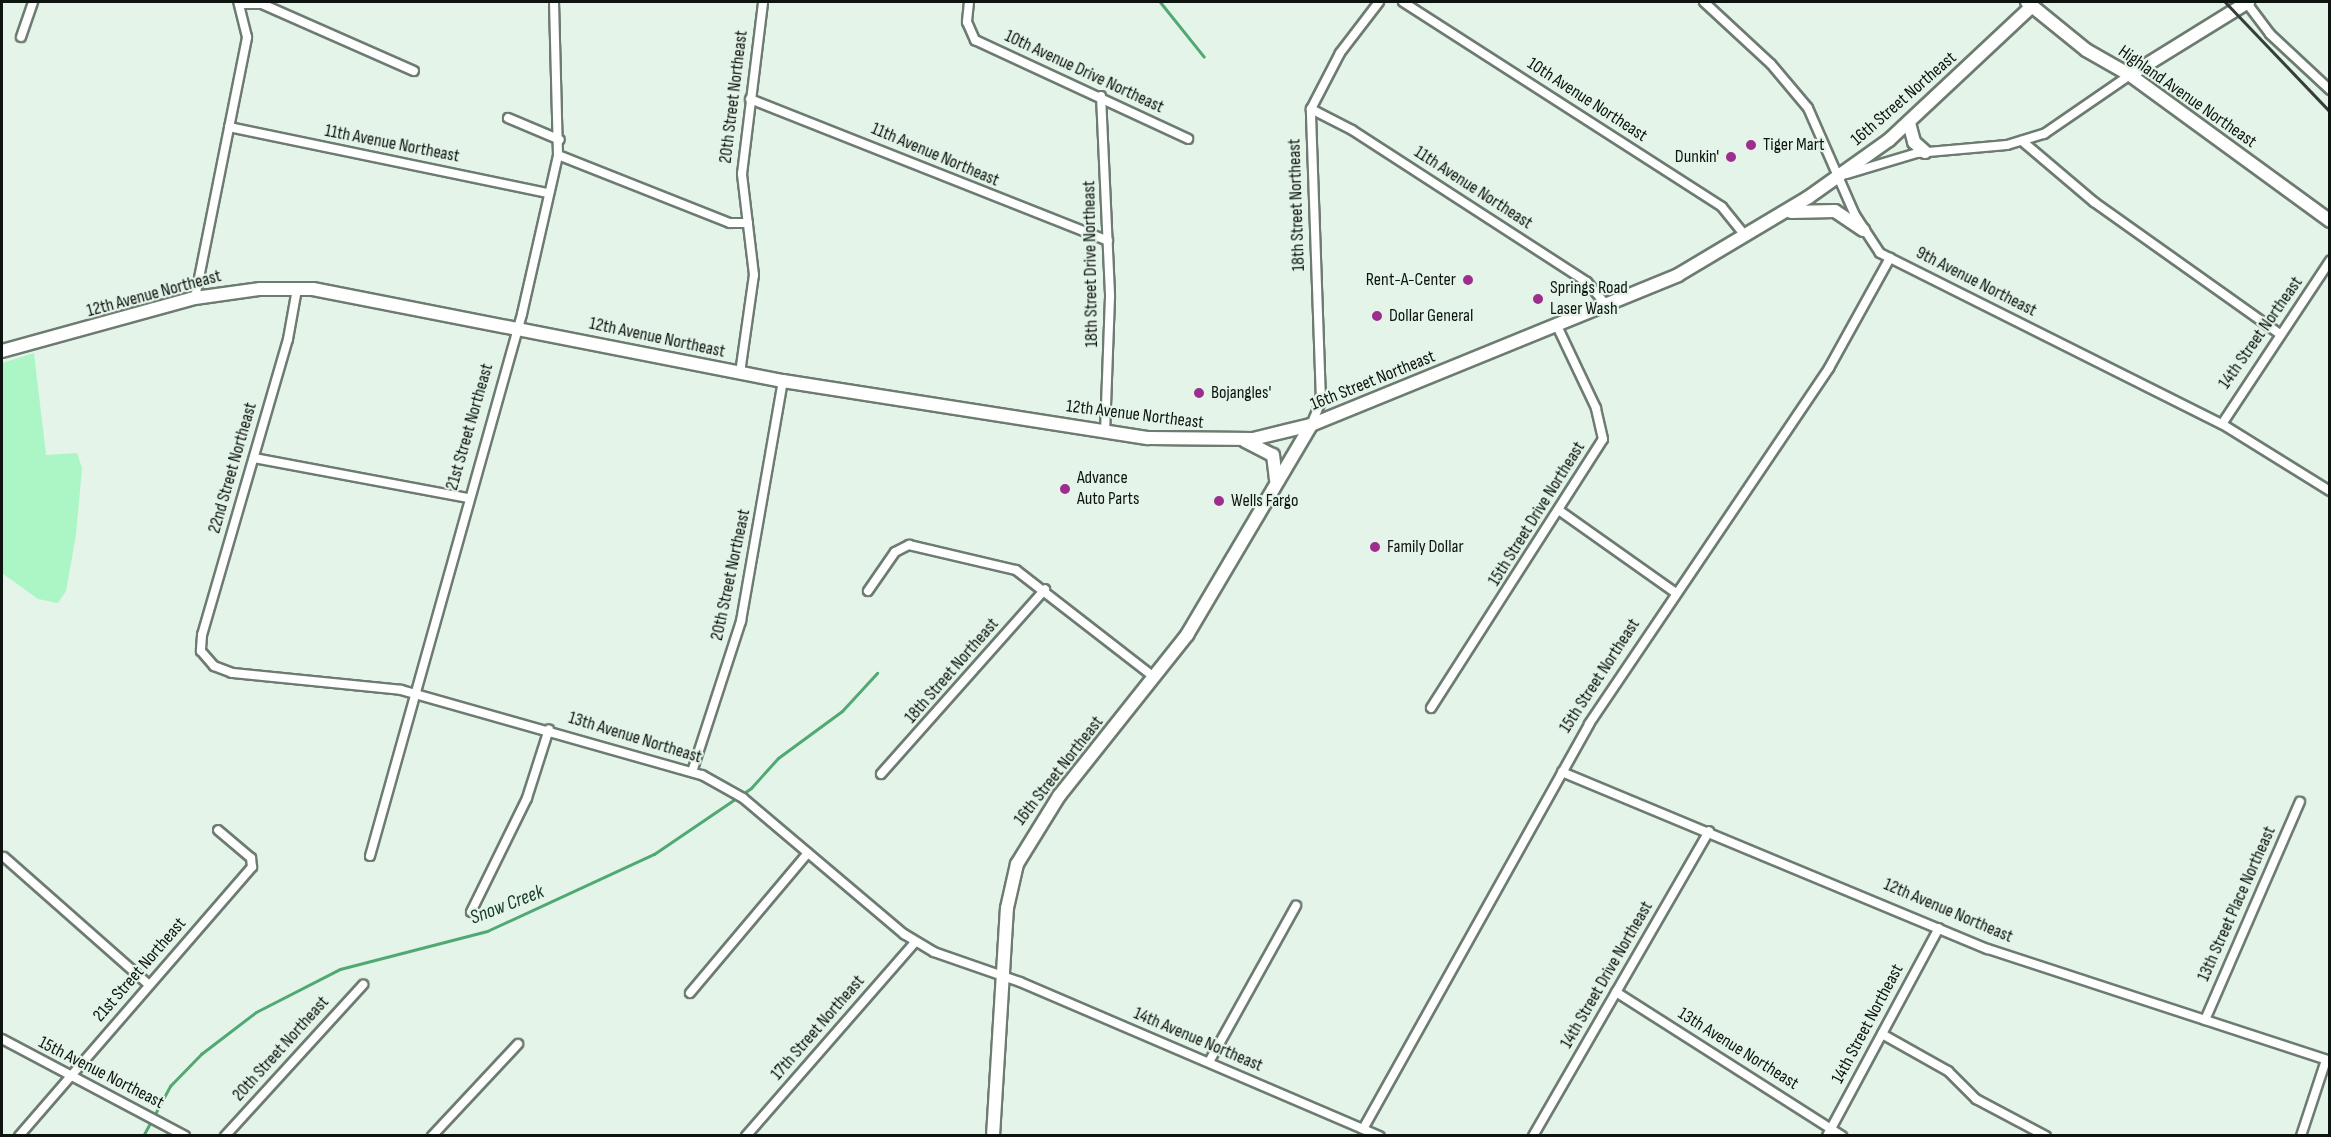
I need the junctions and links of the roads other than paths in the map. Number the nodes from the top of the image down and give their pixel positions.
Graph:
1 (33, 2) edge
2 (554, 2) edge
3 (763, 2) edge
4 (969, 2) edge
5 (1379, 2) edge
6 (1403, 2) edge
7 (1704, 2) edge
8 (2247, 2) edge
9 (239, 3) edge
10 (2029, 4) edge
11 (21, 37) dead end
12 (414, 71) dead end
13 (2130, 75) junction
14 (2330, 90) edge
15 (1101, 96) junction
16 (750, 99) junction
17 (1311, 109) junction
18 (508, 118) dead end
19 (1909, 123) junction
20 (229, 127) junction
21 (1188, 139) dead end
22 (560, 140) junction
23 (2022, 141) junction
24 (1925, 152) junction
25 (558, 155) junction
26 (1840, 176) junction
27 (549, 193) junction
28 (1781, 214) junction
29 (2330, 221) edge
30 (748, 223) junction
31 (1863, 230) junction
32 (1745, 235) junction
33 (1108, 241) junction
34 (1890, 258) junction
35 (2330, 261) edge
36 (297, 289) junction
37 (195, 298) junction
38 (1608, 307) junction
39 (1557, 327) junction
40 (517, 328) junction
41 (2280, 334) junction
42 (2, 351) edge
43 (740, 374) junction
44 (783, 381) junction
45 (2222, 424) junction
46 (1311, 425) junction
47 (1105, 431) junction
48 (1241, 441) junction
49 (254, 458) junction
50 (1276, 484) junction
51 (2330, 492) edge
52 (467, 498) junction
53 (1560, 511) junction
54 (1045, 589) junction
55 (868, 591) dead end
56 (1676, 593) junction
57 (205, 656) joint
58 (1155, 678) junction
59 (418, 694) junction
60 (1431, 708) dead end
61 (549, 729) junction
62 (692, 772) junction
63 (1562, 772) junction
64 (881, 774) dead end
65 (2300, 802) dead end
66 (218, 830) dead end
67 (1709, 831) junction
68 (808, 853) junction
69 (370, 856) dead end
70 (4, 857) dead end
71 (1296, 906) dead end
72 (471, 912) dead end
73 (1939, 928) junction
74 (915, 942) junction
75 (1002, 978) junction
76 (147, 983) junction
77 (363, 986) dead end
78 (1616, 992) junction
79 (690, 993) dead end
80 (2205, 1020) junction
81 (1882, 1034) junction
82 (2, 1039) edge
83 (518, 1044) dead end
84 (2328, 1060) edge
85 (1209, 1062) junction
86 (67, 1076) junction
87 (1833, 1126) junction
88 (1363, 1129) junction
89 (19, 1136) edge
90 (185, 1136) edge
91 (225, 1136) edge
92 (432, 1136) edge
93 (746, 1136) edge
94 (993, 1136) edge
95 (1379, 1136) edge
96 (1533, 1136) edge
97 (1827, 1136) edge
98 (1842, 1136) edge
99 (2046, 1136) edge
100 (2301, 1136) edge

1 - 11 street
2 - 22 street, 21st Street Northeast
3 - 16 street, 20th Street Northeast
4 - 15 street, 10th Avenue Drive Northeast
5 - 17 street, 18th Street Northeast
6 - 32 street, 10th Avenue Northeast
7 - 26 street, 9th Avenue Northeast
8 - 13 main road
8 - 14 street
9 - 12 street
9 - 20 street
10 - 13 main road, Highland Avenue Northeast
10 - 19 main road, 16th Street Northeast
13 - 23 street
13 - 29 main road, Highland Avenue Northeast
15 - 21 street, 10th Avenue Drive Northeast
15 - 33 street, 18th Street Drive Northeast
16 - 30 street, 20th Street Northeast
16 - 33 street, 11th Avenue Northeast
17 - 38 street, 11th Avenue Northeast
17 - 46 street, 18th Street Northeast
18 - 22 street
19 - 24 main road
19 - 26 main road, 16th Street Northeast
20 - 27 street, 11th Avenue Northeast
20 - 37 street
22 - 25 street, 21st Street Northeast
23 - 24 street
23 - 41 street
24 - 26 street
25 - 27 street, 21st Street Northeast
25 - 30 street
26 - 28 main road, 16th Street Northeast
26 - 31 street, 9th Avenue Northeast
27 - 40 street, 21st Street Northeast
28 - 31 main road
28 - 32 main road, 16th Street Northeast
30 - 43 street, 20th Street Northeast
31 - 34 street, 9th Avenue Northeast
32 - 38 main road, 16th Street Northeast
33 - 47 street, 18th Street Drive Northeast
34 - 45 street, 9th Avenue Northeast
34 - 56 street, 15th Street Northeast
35 - 41 street, 14th Street Northeast
36 - 37 main road, 12th Avenue Northeast
36 - 40 main road, 12th Avenue Northeast
36 - 49 street, 22nd Street Northeast
37 - 42 main road, 12th Avenue Northeast
38 - 39 main road, 16th Street Northeast
39 - 46 main road, 16th Street Northeast
39 - 53 street, 15th Street Drive Northeast
40 - 43 main road, 12th Avenue Northeast
40 - 52 street, 21st Street Northeast
41 - 45 street, 14th Street Northeast
43 - 44 main road, 12th Avenue Northeast
44 - 47 main road, 12th Avenue Northeast
44 - 62 street, 20th Street Northeast
45 - 51 street, 9th Avenue Northeast
46 - 48 main road, 12th Avenue Northeast
46 - 50 main road, 16th Street Northeast
47 - 48 main road, 12th Avenue Northeast
48 - 50 main road
49 - 52 street
49 - 57 street, 22nd Street Northeast
50 - 58 main road, 16th Street Northeast
52 - 59 street, 21st Street Northeast
53 - 56 street
53 - 60 street, 15th Street Drive Northeast
54 - 55 street
54 - 58 street
54 - 64 street, 18th Street Northeast
56 - 63 street, 15th Street Northeast
57 - 59 street, 13th Avenue Northeast
58 - 75 main road, 16th Street Northeast
59 - 61 street, 13th Avenue Northeast
59 - 69 street, 21st Street Northeast
61 - 62 street, 13th Avenue Northeast
61 - 72 street
62 - 68 street, 13th Avenue Northeast
63 - 67 street, 12th Avenue Northeast
63 - 88 street, 15th Street Northeast
65 - 80 street, 13th Street Place Northeast
66 - 76 street, 21st Street Northeast
67 - 73 street, 12th Avenue Northeast
67 - 78 street, 14th Street Drive Northeast
68 - 74 street, 13th Avenue Northeast
68 - 79 street
70 - 76 street
71 - 85 street
73 - 80 street, 12th Avenue Northeast
73 - 81 street, 14th Street Northeast
74 - 75 street, 13th Avenue Northeast
74 - 93 street, 17th Street Northeast
75 - 85 street, 14th Avenue Northeast
75 - 94 main road, 16th Street Northeast
76 - 86 street, 21st Street Northeast
77 - 91 street, 20th Street Northeast
78 - 87 street, 13th Avenue Northeast
78 - 96 street, 14th Street Drive Northeast
80 - 84 street, 12th Avenue Northeast
81 - 87 street, 14th Street Northeast
81 - 99 street
82 - 86 street, 15th Avenue Northeast
83 - 92 street
84 - 100 street
85 - 88 street, 14th Avenue Northeast
86 - 89 street, 21st Street Northeast
86 - 90 street, 15th Avenue Northeast
87 - 97 street, 14th Street Northeast
87 - 98 street, 13th Avenue Northeast
88 - 95 street, 14th Avenue Northeast

